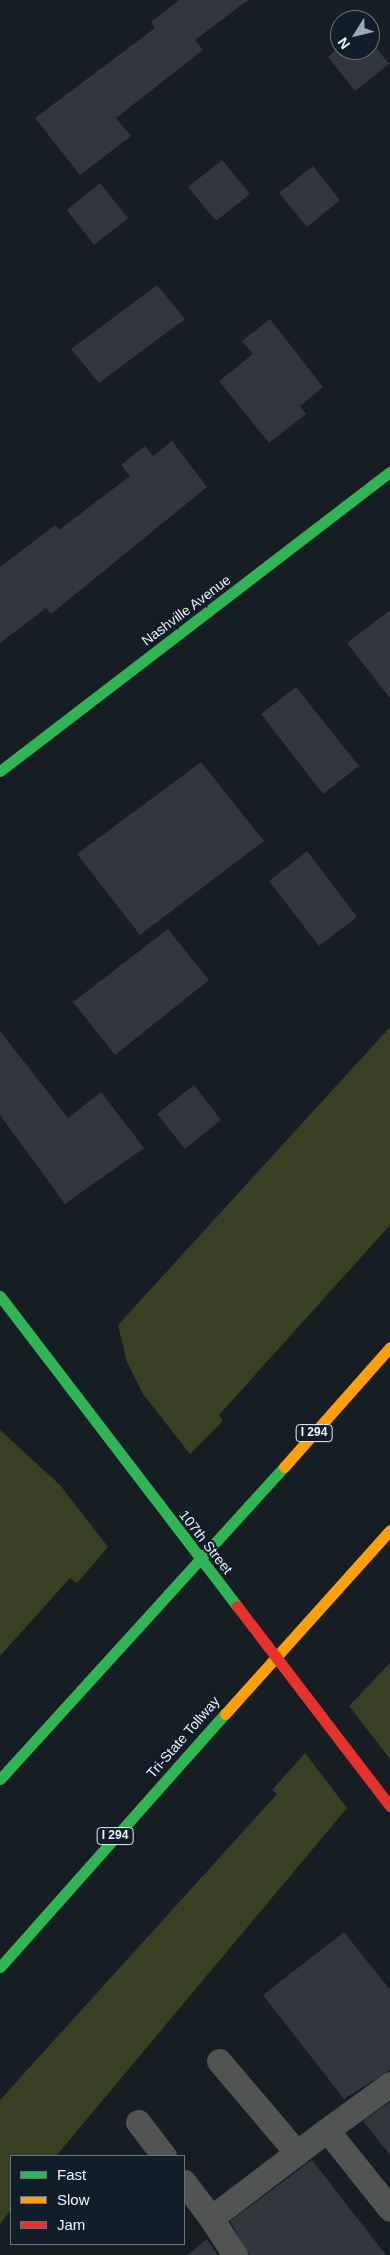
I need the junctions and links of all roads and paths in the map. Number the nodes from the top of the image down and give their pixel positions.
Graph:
1 (390, 472) edge
2 (0, 771) edge
3 (0, 1296) edge
4 (390, 1347) edge
5 (390, 1530) edge
6 (0, 1779) edge
7 (390, 1806) edge
8 (0, 1967) edge
9 (219, 2062) dead end
10 (390, 2084) edge
11 (138, 2122) dead end
12 (327, 2130) junction
13 (297, 2153) junction
14 (163, 2155) edge
15 (185, 2183) edge
16 (390, 2209) edge
17 (211, 2218) junction
18 (235, 2255) edge

1 - 2 main road, Nashville Avenue
3 - 7 main road, 107th Street
4 - 6 main road, I 294
5 - 8 main road, Tri-State Tollway / I 294
9 - 13 lane
10 - 12 lane
11 - 14 lane
12 - 13 lane
12 - 16 lane
13 - 17 lane
15 - 17 lane
17 - 18 lane

